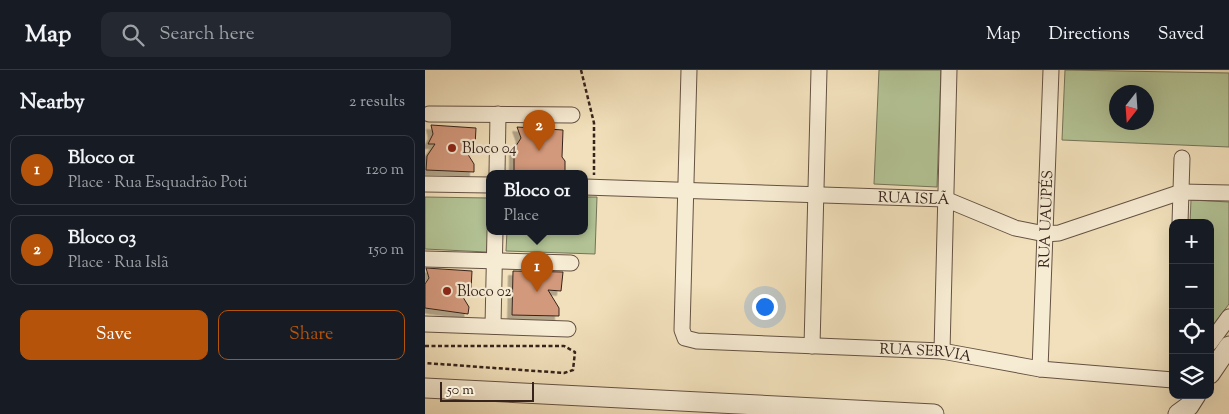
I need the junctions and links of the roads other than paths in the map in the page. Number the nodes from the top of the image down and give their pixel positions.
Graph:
1 (689, 70) edge
2 (819, 70) edge
3 (949, 70) edge
4 (1051, 70) edge
5 (429, 114) dead end
6 (498, 114) junction
7 (572, 115) dead end
8 (1182, 158) dead end
9 (497, 170) edge
10 (425, 184) edge
11 (486, 185) edge
12 (589, 187) edge
13 (687, 190) junction
14 (1181, 192) junction
15 (815, 193) junction
16 (1229, 193) edge
17 (945, 198) junction
18 (1180, 219) edge
19 (1045, 234) junction
20 (495, 235) edge
21 (425, 259) edge
22 (495, 261) junction
23 (571, 262) dead end
24 (1229, 317) edge
25 (425, 324) edge
26 (493, 326) junction
27 (568, 329) dead end
28 (1214, 338) edge
29 (812, 346) junction
30 (1229, 346) edge
31 (942, 350) junction
32 (1214, 368) edge
33 (1040, 369) junction
34 (1169, 380) edge
35 (425, 388) edge
36 (1193, 399) edge
37 (857, 412) edge
38 (934, 414) edge
39 (1178, 414) edge

1 - 13 street
2 - 15 street
3 - 17 street
4 - 19 street, RUA UAUPÉS
5 - 6 street
6 - 7 street
6 - 9 street
8 - 14 street
10 - 11 street
12 - 13 street, RUA ISLÃ
13 - 15 street, RUA ISLÃ
13 - 29 street, RUA SERVIA
14 - 16 street, RUA ISLÃ
14 - 18 street
14 - 19 street, RUA ISLÃ
15 - 17 street, RUA ISLÃ
15 - 29 street
17 - 19 street, RUA ISLÃ
17 - 31 street
19 - 33 street, RUA UAUPÉS
20 - 22 street
21 - 22 street
22 - 23 street
22 - 26 street
24 - 28 street
25 - 26 street
26 - 27 street
29 - 31 street, RUA SERVIA
30 - 32 street
31 - 33 street, RUA SERVIA
33 - 34 street, RUA SERVIA
35 - 37 street
36 - 39 street
37 - 38 street

